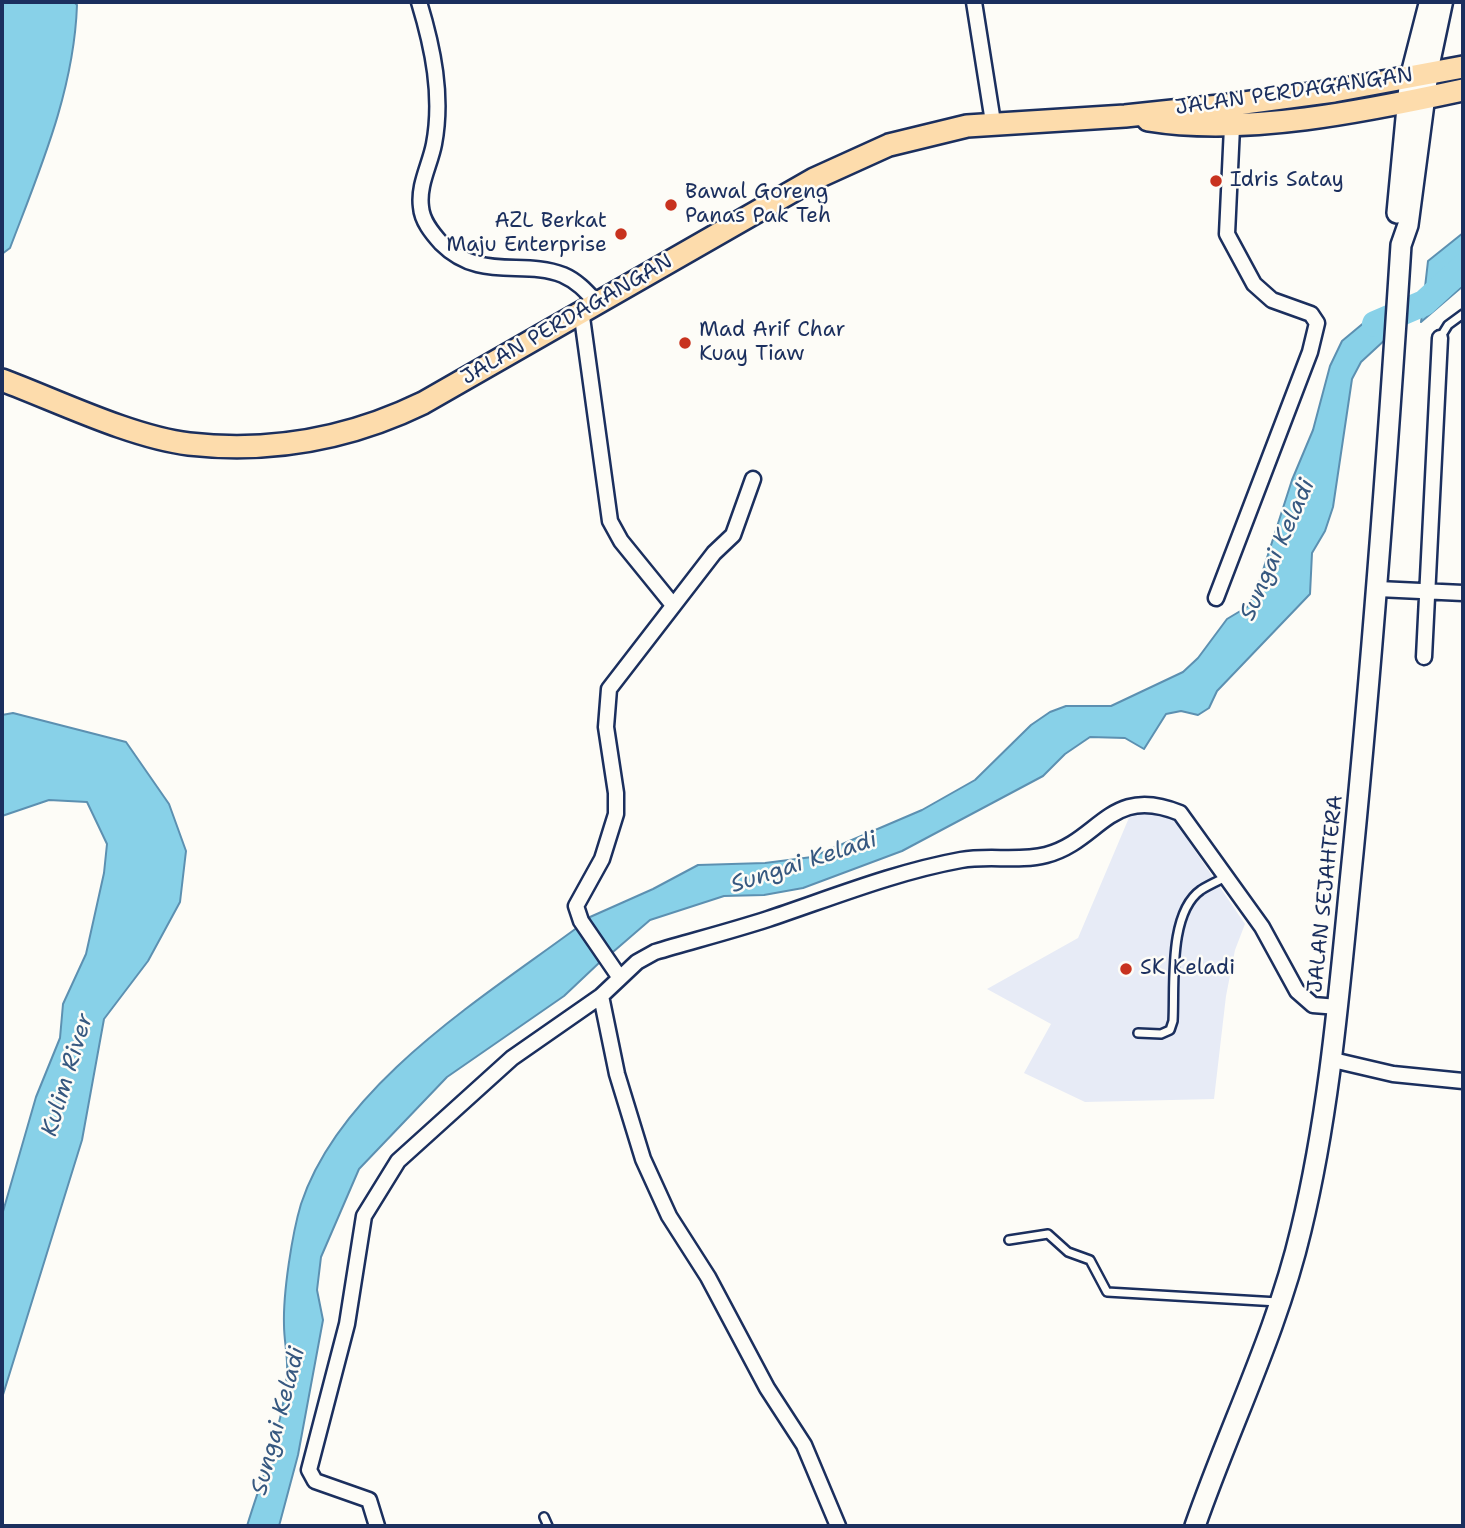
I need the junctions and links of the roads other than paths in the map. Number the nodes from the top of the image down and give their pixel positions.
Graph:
1 (419, 2) edge
2 (974, 2) edge
3 (1429, 2) edge
4 (1443, 2) edge
5 (1463, 67) edge
6 (1419, 75) junction
7 (1463, 90) edge
8 (1415, 100) junction
9 (1125, 116) junction
10 (993, 122) junction
11 (1233, 127) junction
12 (588, 306) junction
13 (1463, 314) edge
14 (1440, 338) joint
15 (2, 380) edge
16 (753, 479) dead end
17 (1378, 589) junction
18 (1428, 591) junction
19 (1463, 593) edge
20 (1216, 598) dead end
21 (673, 605) junction
22 (1424, 657) dead end
23 (1226, 877) junction
24 (620, 978) junction
25 (601, 996) junction
26 (1338, 1007) junction
27 (1138, 1033) dead end
28 (1333, 1060) junction
29 (1463, 1081) edge
30 (1009, 1240) dead end
31 (1279, 1302) junction
32 (544, 1517) dead end
33 (377, 1526) edge
34 (548, 1526) edge
35 (838, 1526) edge
36 (1195, 1526) edge

1 - 12 street
2 - 10 street
3 - 6 street
4 - 6 street
5 - 6 main road, JALAN PERDAGANGAN
6 - 8 main road, JALAN SEJAHTERA
6 - 9 main road, JALAN PERDAGANGAN
7 - 8 main road, JALAN PERDAGANGAN
8 - 11 main road, JALAN PERDAGANGAN
8 - 17 main road, JALAN SEJAHTERA
9 - 10 main road, JALAN PERDAGANGAN
9 - 11 main road, JALAN PERDAGANGAN
10 - 12 main road, JALAN PERDAGANGAN
11 - 20 street
12 - 15 main road, JALAN PERDAGANGAN
12 - 21 street
13 - 14 lane
14 - 18 street
16 - 21 street
17 - 18 street
17 - 26 main road, JALAN SEJAHTERA
18 - 19 street
18 - 22 street
21 - 24 street
23 - 24 street
23 - 26 street
23 - 27 lane
24 - 25 street
25 - 33 street
25 - 35 street
26 - 28 main road, JALAN SEJAHTERA
28 - 29 street
28 - 31 main road, JALAN SEJAHTERA
30 - 31 lane
31 - 36 main road, JALAN SEJAHTERA
32 - 34 lane

